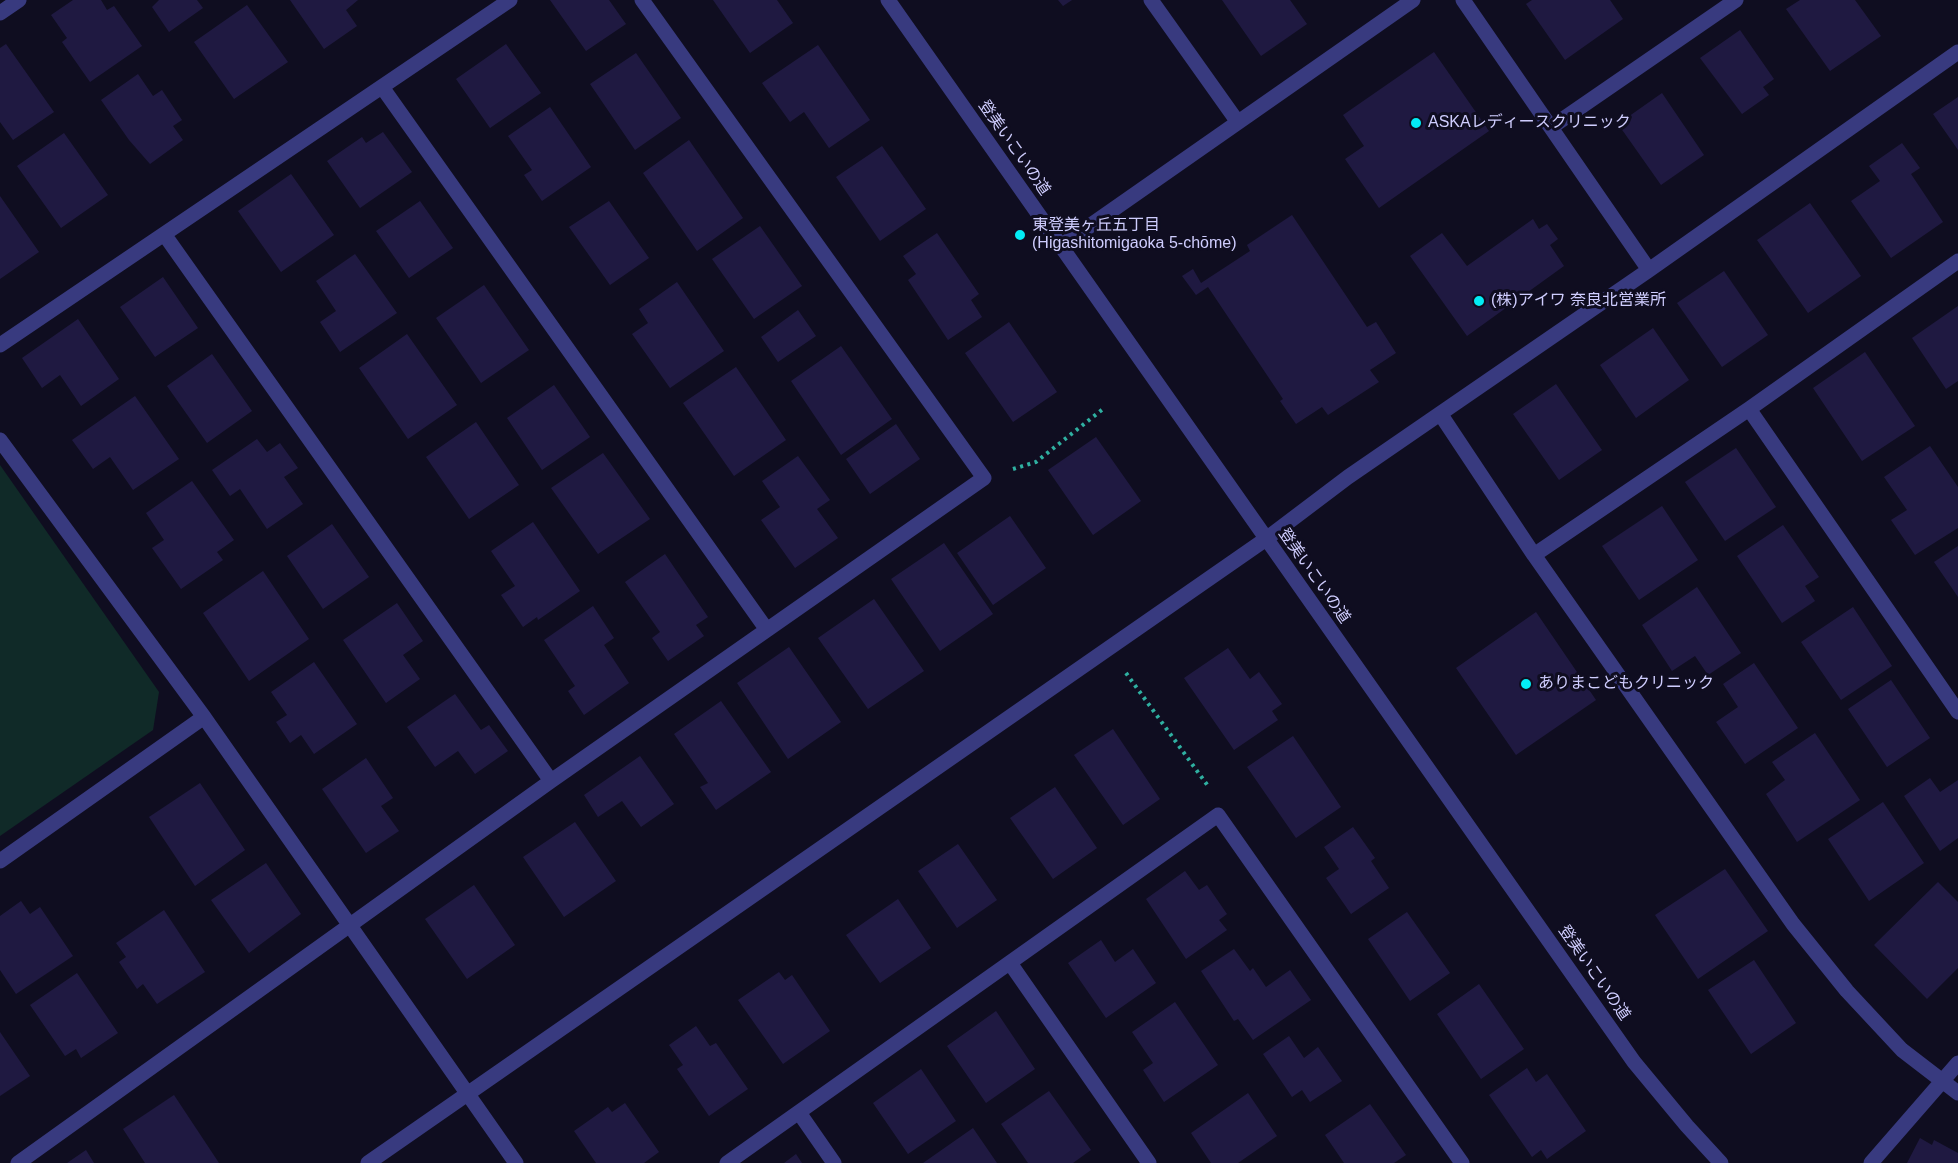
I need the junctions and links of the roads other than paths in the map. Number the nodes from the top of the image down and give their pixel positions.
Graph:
1 (510, 0) edge
2 (642, 0) edge
3 (888, 0) edge
4 (1151, 0) edge
5 (1413, 0) edge
6 (1463, 0) edge
7 (1736, 0) edge
8 (14, 1) edge
9 (0, 13) edge
10 (1958, 52) edge
11 (382, 87) junction
12 (1237, 121) junction
13 (1553, 126) junction
14 (164, 234) junction
15 (1061, 246) junction
16 (1958, 261) edge
17 (1649, 270) junction
18 (0, 345) edge
19 (1749, 409) junction
20 (1441, 415) junction
21 (0, 440) edge
22 (1266, 539) junction
23 (1534, 555) junction
24 (767, 630) junction
25 (1958, 712) edge
26 (204, 717) junction
27 (551, 781) junction
28 (0, 861) edge
29 (350, 926) junction
30 (1010, 963) junction
31 (1958, 1063) edge
32 (1943, 1080) junction
33 (468, 1092) junction
34 (1958, 1093) edge
35 (800, 1114) junction
36 (18, 1163) edge
37 (368, 1163) edge
38 (516, 1163) edge
39 (728, 1163) edge
40 (834, 1163) edge
41 (1149, 1163) edge
42 (1462, 1163) edge
43 (1721, 1163) edge
44 (1871, 1163) edge

1 - 11 street
2 - 24 street
3 - 15 street, 登美いこいの道
4 - 12 street
5 - 12 street
6 - 13 street
7 - 13 street
8 - 9 street
10 - 17 street
11 - 14 street
11 - 24 street
12 - 15 street
13 - 17 street
14 - 18 street
14 - 27 street
15 - 22 street, 登美いこいの道
16 - 19 street
17 - 20 street
19 - 23 street
19 - 25 street
20 - 22 street
20 - 23 street
21 - 26 street
22 - 33 street
22 - 43 street, 登美いこいの道
23 - 32 street
24 - 27 street
26 - 28 street
26 - 29 street
27 - 29 street
29 - 33 street
29 - 36 street
30 - 35 street
30 - 41 street
30 - 42 street
31 - 32 street
32 - 34 street
32 - 44 street
33 - 37 street
33 - 38 street
35 - 39 street
35 - 40 street

